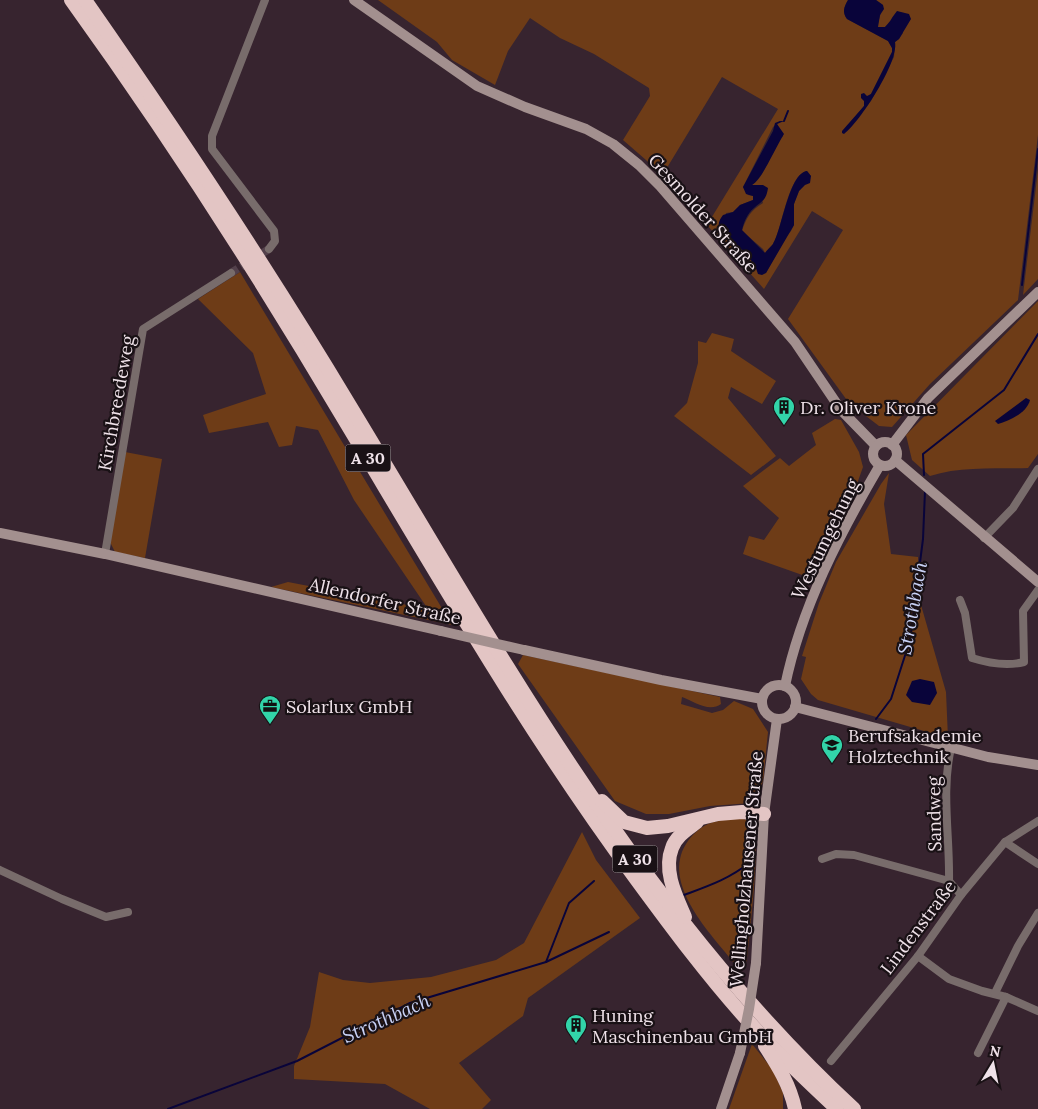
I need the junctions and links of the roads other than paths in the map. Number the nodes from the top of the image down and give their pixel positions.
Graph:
1 (71, 0) edge
2 (85, 0) edge
3 (265, 0) edge
4 (354, 0) edge
5 (269, 249) dead end
6 (231, 273) tunnel mouth
7 (1038, 292) edge
8 (892, 445) junction
9 (876, 446) junction
10 (895, 460) junction
11 (880, 465) junction
12 (1038, 469) edge
13 (0, 533) edge
14 (984, 538) junction
15 (105, 554) junction
16 (1038, 582) edge
17 (1038, 590) edge
18 (960, 600) dead end
19 (785, 686) junction
20 (762, 699) junction
21 (795, 707) junction
22 (777, 719) junction
23 (951, 748) junction
24 (1038, 766) edge
25 (578, 778) junction
26 (764, 814) junction
27 (700, 818) junction
28 (1038, 822) edge
29 (1006, 842) junction
30 (822, 858) dead end
31 (1038, 864) edge
32 (0, 870) edge
33 (949, 881) junction
34 (960, 895) junction
35 (128, 912) dead end
36 (1038, 912) edge
37 (695, 938) junction
38 (918, 956) junction
39 (995, 993) junction
40 (1006, 997) junction
41 (1038, 1011) edge
42 (750, 1022) junction
43 (978, 1053) dead end
44 (831, 1060) dead end
45 (721, 1109) edge
46 (795, 1109) edge
47 (836, 1109) edge
48 (854, 1109) edge

1 - 42 highway, A 30
2 - 25 highway, A 30
3 - 5 street
4 - 9 main road, Gesmolder Straße
6 - 15 street, Kirchbreedeweg
7 - 8 main road
8 - 9 main road
8 - 10 main road
9 - 11 main road
10 - 11 main road
10 - 14 main road
11 - 19 main road, Westumgehung
12 - 14 street
13 - 15 main road, Allendorfer Straße
14 - 16 main road
15 - 20 main road, Allendorfer Straße, bridge
17 - 18 street
19 - 20 main road
19 - 21 main road
20 - 22 main road
21 - 22 main road
21 - 23 main road
22 - 26 main road, Wellingholzhausener Straße
23 - 24 main road
23 - 33 street, Sandweg
25 - 27 highway
25 - 37 highway, A 30
26 - 27 highway
26 - 45 main road, Wellingholzhausener Straße, bridge
27 - 37 highway
28 - 29 street, Lindenstraße
29 - 31 street
29 - 34 street, Lindenstraße
30 - 33 street
32 - 35 street
33 - 34 street
34 - 38 street, Lindenstraße
36 - 39 street
37 - 48 highway, A 30
38 - 39 street
38 - 44 street, Lindenstraße
39 - 40 street
40 - 41 street
40 - 43 street
42 - 46 highway
42 - 47 highway, A 30

